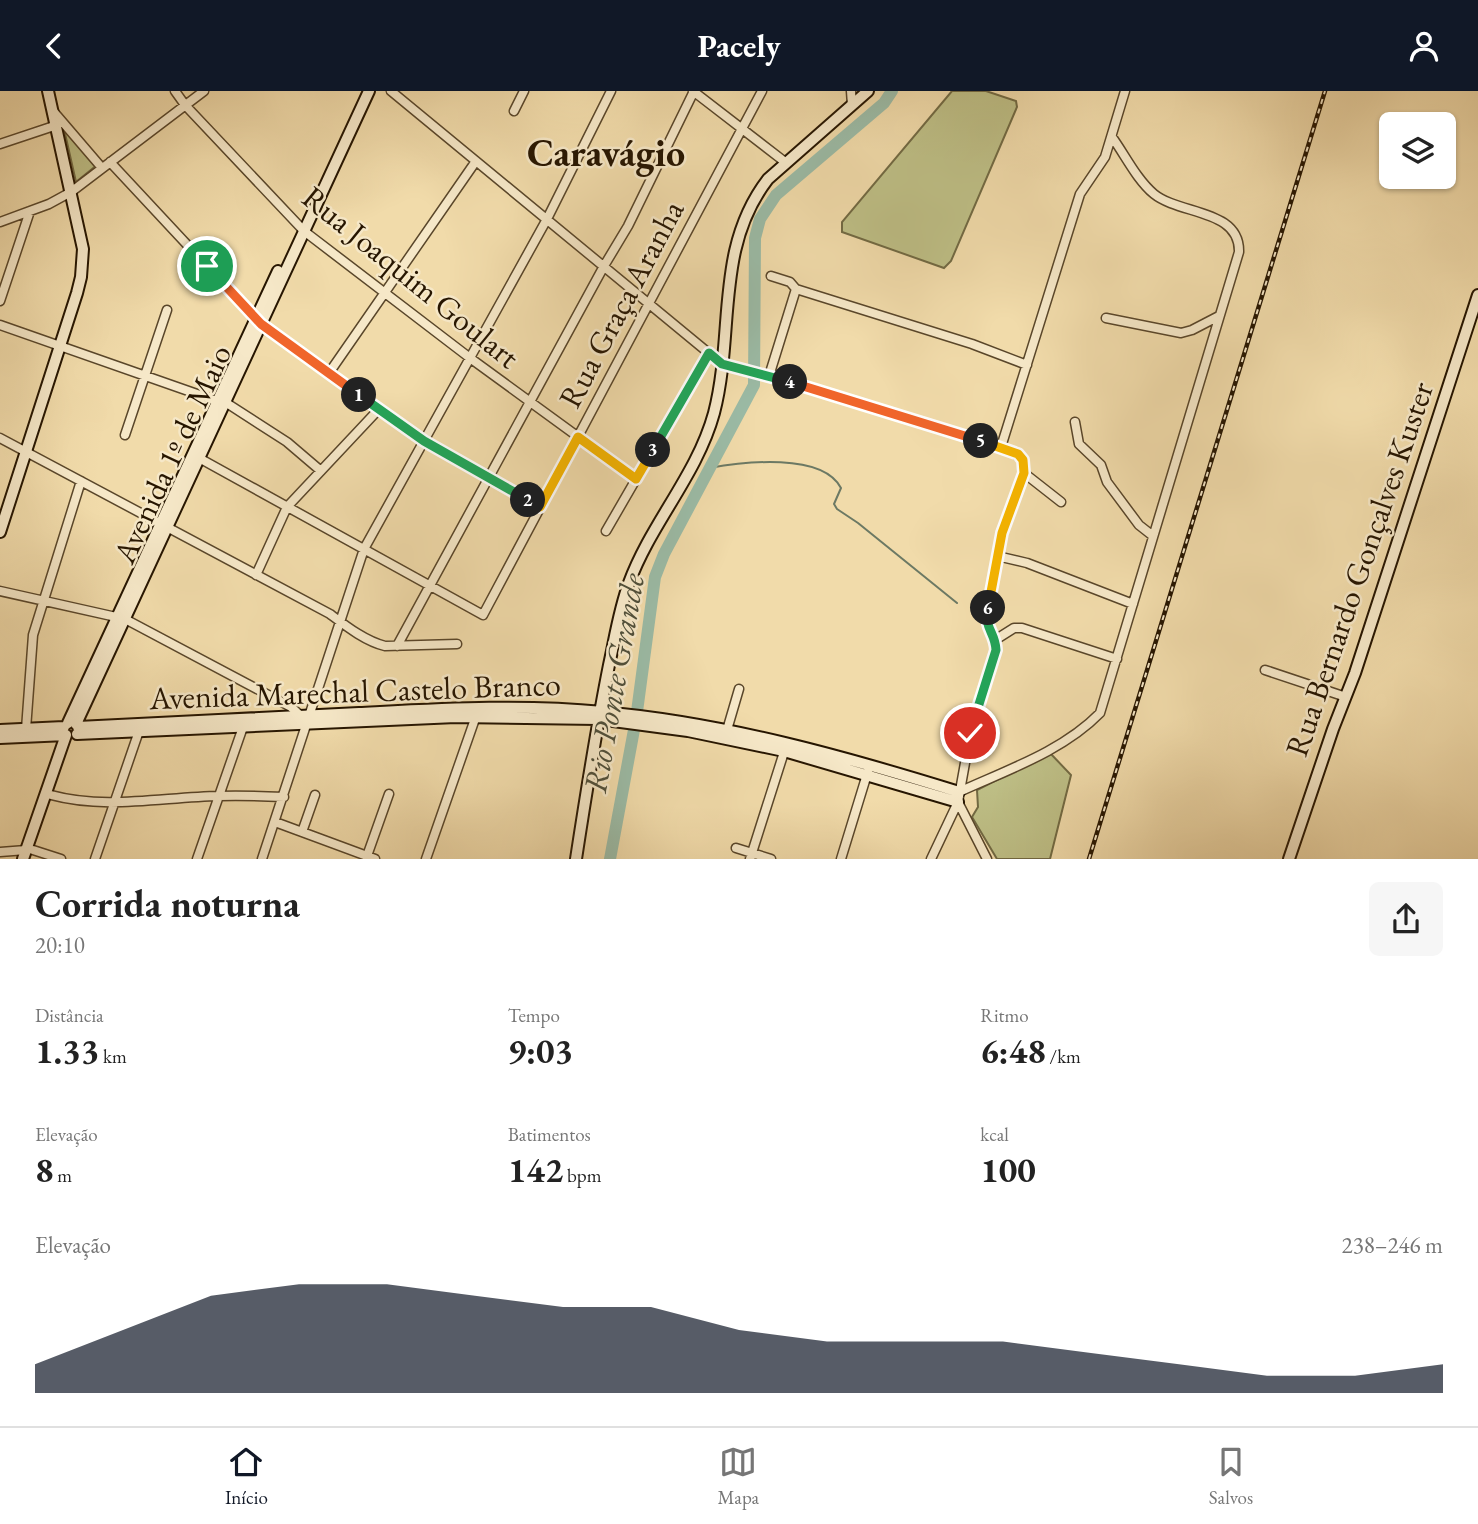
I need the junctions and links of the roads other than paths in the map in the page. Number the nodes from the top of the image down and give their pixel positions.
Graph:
1 (48, 91) edge
2 (175, 91) edge
3 (204, 91) edge
4 (361, 91) edge
5 (369, 91) edge
6 (391, 91) edge
7 (524, 91) edge
8 (611, 91) edge
9 (693, 91) edge
10 (762, 91) edge
11 (851, 91) edge
12 (868, 91) edge
13 (1125, 91) edge
14 (185, 105) junction
15 (852, 105) junction
16 (514, 111) dead end
17 (54, 112) junction
18 (57, 125) junction
19 (742, 129) junction
20 (1112, 137) junction
21 (0, 144) edge
22 (476, 161) junction
23 (110, 162) junction
24 (785, 162) junction
25 (102, 168) junction
26 (71, 192) junction
27 (30, 211) junction
28 (547, 219) junction
29 (0, 222) edge
30 (302, 228) junction
31 (604, 266) junction
32 (771, 276) dead end
33 (796, 289) junction
34 (385, 293) junction
35 (1478, 295) edge
36 (0, 301) edge
37 (649, 303) junction
38 (167, 310) dead end
39 (1219, 316) junction
40 (1106, 318) dead end
41 (258, 321) junction
42 (0, 325) edge
43 (60, 346) junction
44 (709, 353) junction
45 (470, 359) junction
46 (722, 364) junction
47 (1027, 365) junction
48 (329, 373) junction
49 (145, 376) junction
50 (769, 376) junction
51 (221, 401) junction
52 (529, 402) junction
53 (379, 409) junction
54 (1075, 422) dead end
55 (125, 435) dead end
56 (0, 437) edge
57 (578, 437) junction
58 (424, 441) junction
59 (1001, 447) junction
60 (26, 451) junction
61 (199, 458) junction
62 (321, 471) junction
63 (1024, 473) junction
64 (488, 478) junction
65 (636, 479) junction
66 (81, 481) junction
67 (1061, 502) dead end
68 (287, 507) junction
69 (540, 507) junction
70 (164, 525) junction
71 (606, 531) dead end
72 (0, 532) edge
73 (1153, 536) junction
74 (365, 549) junction
75 (997, 556) junction
76 (256, 575) junction
77 (430, 585) junction
78 (0, 590) edge
79 (42, 600) junction
80 (1133, 604) junction
81 (121, 618) junction
82 (340, 624) junction
83 (995, 640) junction
84 (457, 644) dead end
85 (397, 646) junction
86 (1117, 659) junction
87 (1265, 670) dead end
88 (739, 689) dead end
89 (1346, 697) junction
90 (479, 712) junction
91 (599, 715) junction
92 (307, 718) junction
93 (644, 721) junction
94 (243, 727) junction
95 (26, 729) junction
96 (0, 730) edge
97 (71, 730) junction
98 (727, 730) junction
99 (139, 731) junction
100 (0, 738) edge
101 (786, 746) junction
102 (868, 769) junction
103 (389, 794) dead end
104 (51, 795) junction
105 (315, 795) dead end
106 (219, 796) junction
107 (284, 797) junction
108 (959, 797) junction
109 (115, 802) junction
110 (275, 823) junction
111 (302, 832) junction
112 (736, 848) dead end
113 (0, 852) edge
114 (28, 854) edge
115 (751, 856) edge
116 (984, 857) edge
117 (371, 858) edge
118 (61, 859) edge
119 (95, 859) edge
120 (197, 859) edge
121 (262, 859) edge
122 (426, 859) edge
123 (576, 859) edge
124 (771, 859) edge
125 (841, 859) edge
126 (931, 859) edge
127 (1289, 859) edge

1 - 17 street
2 - 14 street, Rua Joaquim Goulart
3 - 14 street
4 - 30 street, Avenida 1º de Maio
5 - 30 street, Avenida 1º de Maio
6 - 22 street
7 - 16 street
8 - 28 street
9 - 19 street
9 - 31 street
10 - 19 street, Rua Graça Aranha
11 - 15 street
12 - 15 street
13 - 20 street
14 - 23 street
14 - 30 street, Rua Joaquim Goulart
15 - 24 street
17 - 18 street
17 - 25 street
18 - 21 street
18 - 26 street
19 - 24 street
19 - 37 street, Rua Graça Aranha
20 - 39 street
20 - 47 street
22 - 28 street
22 - 34 street
23 - 25 street
23 - 41 street
24 - 46 street
25 - 26 street
26 - 27 street
26 - 43 street
27 - 29 street
27 - 36 street
28 - 31 street
28 - 45 street
30 - 34 street, Rua Joaquim Goulart
30 - 41 street, Avenida 1º de Maio
31 - 37 street
31 - 52 street
32 - 33 street
33 - 47 street
33 - 50 street
34 - 45 street, Rua Joaquim Goulart
34 - 48 street
35 - 89 street, Rua Bernardo Gonçalves Kuster
37 - 44 street
37 - 57 street, Rua Graça Aranha
38 - 49 street
39 - 40 street
39 - 73 street
41 - 48 street
41 - 51 street, Avenida 1º de Maio
42 - 43 street
43 - 49 street
43 - 60 street
44 - 46 street
44 - 65 street
45 - 52 street, Rua Joaquim Goulart
45 - 58 street
46 - 50 street
46 - 91 street
47 - 59 street
48 - 53 street
49 - 51 street
49 - 55 street
50 - 59 street
51 - 61 street, Avenida 1º de Maio
51 - 62 street
51 - 70 street, Avenida 1º de Maio
52 - 57 street, Rua Joaquim Goulart
52 - 64 street
53 - 58 street
53 - 62 street
54 - 73 street
56 - 60 street
57 - 65 street, Rua Joaquim Goulart
57 - 69 street, Rua Graça Aranha
58 - 64 street
58 - 74 street
59 - 63 street
60 - 66 street
60 - 72 street
61 - 68 street
61 - 70 street, Avenida 1º de Maio
62 - 68 street
63 - 67 street
63 - 75 street
64 - 69 street
64 - 77 street
65 - 71 street
66 - 70 street
66 - 79 street
68 - 74 street
68 - 76 street
69 - 77 street, Rua Graça Aranha
70 - 76 street
70 - 81 street, Avenida 1º de Maio
73 - 80 street
74 - 77 street
74 - 82 street
75 - 80 street
75 - 83 street
76 - 82 street
77 - 85 street
78 - 79 street
79 - 81 street
79 - 95 street
80 - 86 street
81 - 92 street
81 - 97 street, Avenida 1º de Maio
82 - 85 street
82 - 92 street
83 - 86 street
83 - 108 street
84 - 85 street
86 - 108 street
87 - 89 street
88 - 98 street
89 - 127 street, Rua Bernardo Gonçalves Kuster
90 - 91 street, Avenida Marechal Castelo Branco
90 - 92 street, Avenida Marechal Castelo Branco
90 - 122 street
91 - 93 street, Avenida Marechal Castelo Branco
91 - 123 street
92 - 94 street, Avenida Marechal Castelo Branco
92 - 97 street, Avenida Marechal Castelo Branco
92 - 107 street
93 - 98 street, Avenida Marechal Castelo Branco
93 - 101 street, Avenida Marechal Castelo Branco
94 - 99 street, Avenida Marechal Castelo Branco
94 - 106 street
95 - 96 street, Avenida Marechal Castelo Branco
95 - 97 street, Avenida Marechal Castelo Branco
97 - 99 street, Avenida Marechal Castelo Branco
97 - 100 street, Avenida Marechal Castelo Branco
97 - 104 street
97 - 114 street, Avenida 1º de Maio
98 - 101 street, Avenida Marechal Castelo Branco
99 - 109 street
101 - 102 street, Avenida Marechal Castelo Branco
101 - 115 street
102 - 108 street, Avenida Marechal Castelo Branco
102 - 125 street
103 - 117 street
104 - 109 street
104 - 114 street
105 - 111 street
106 - 107 street
106 - 109 street
106 - 120 street
107 - 110 street
108 - 116 street
108 - 126 street
109 - 119 street
110 - 111 street
110 - 121 street
111 - 117 street
112 - 115 street
113 - 114 street
114 - 118 street
115 - 124 street

